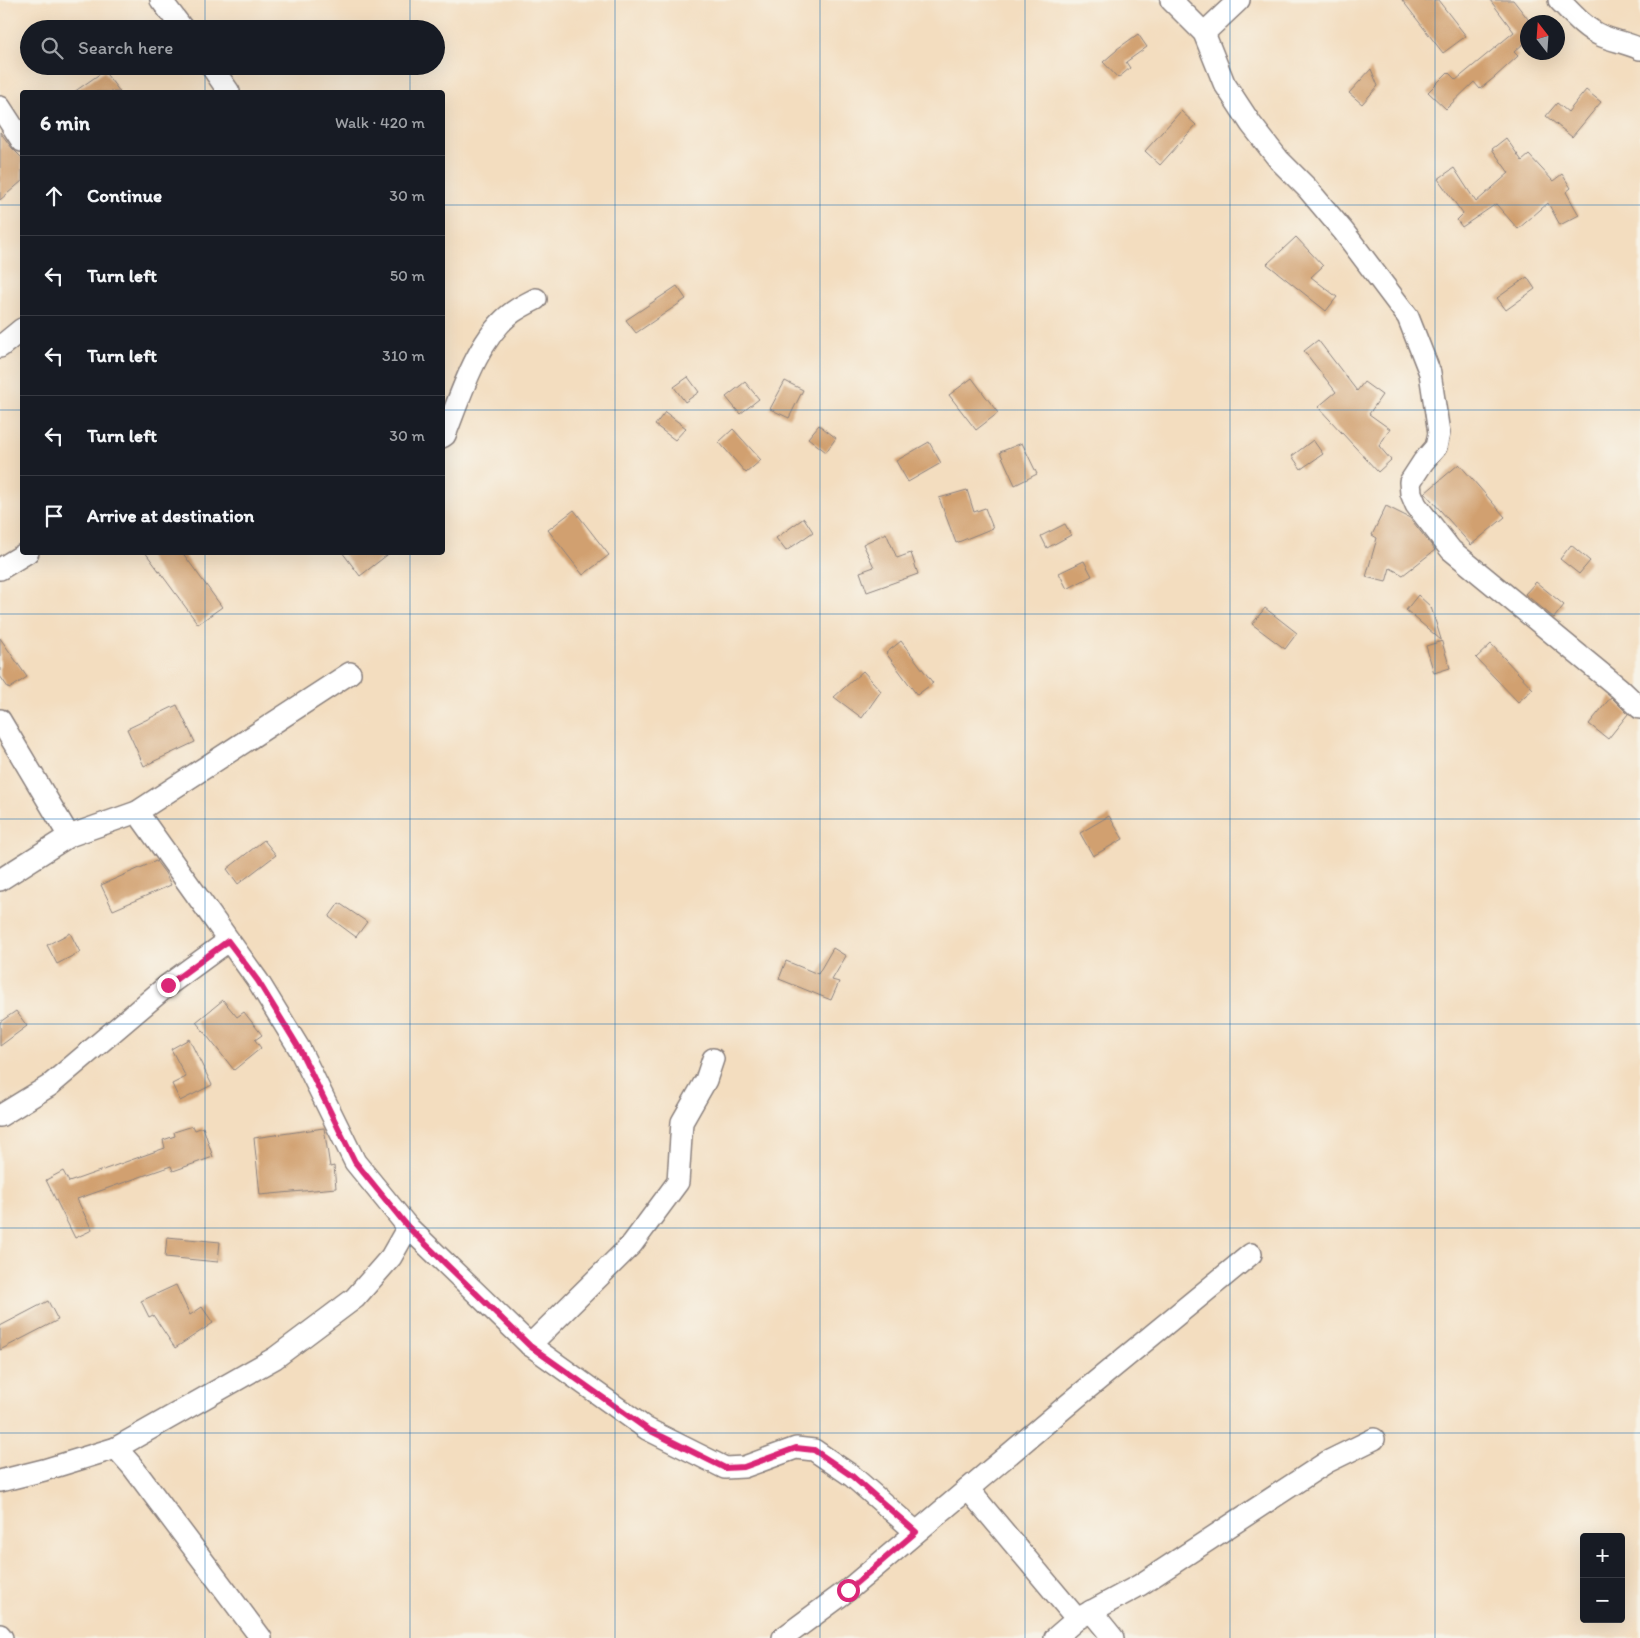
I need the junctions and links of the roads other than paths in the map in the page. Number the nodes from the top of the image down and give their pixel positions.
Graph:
1 (161, 0) edge
2 (1170, 0) edge
3 (1239, 0) edge
4 (1559, 0) edge
5 (176, 20) edge
6 (1204, 33) junction
7 (1640, 49) edge
8 (218, 75) edge
9 (229, 90) edge
10 (0, 107) edge
11 (20, 138) edge
12 (536, 299) dead end
13 (20, 331) edge
14 (0, 347) edge
15 (445, 436) edge
16 (23, 555) edge
17 (0, 569) edge
18 (350, 673) dead end
19 (1640, 708) edge
20 (0, 720) edge
21 (137, 812) junction
22 (69, 836) junction
23 (0, 880) edge
24 (228, 941) junction
25 (712, 1059) dead end
26 (0, 1116) edge
27 (408, 1227) junction
28 (1251, 1254) dead end
29 (530, 1346) junction
30 (1374, 1439) dead end
31 (116, 1448) junction
32 (0, 1481) edge
33 (968, 1489) junction
34 (916, 1532) junction
35 (1084, 1615) junction
36 (261, 1638) edge
37 (783, 1638) edge
38 (1055, 1638) edge
39 (1113, 1638) edge

1 - 5 street
2 - 6 street
3 - 6 street
4 - 7 street
6 - 19 street
8 - 9 street
10 - 11 street
12 - 15 street
13 - 14 street
16 - 17 street
18 - 21 street
20 - 22 street
21 - 22 street
21 - 24 street
22 - 23 street
24 - 26 street
24 - 27 street
25 - 29 street
27 - 29 street
27 - 31 street
28 - 33 street
29 - 34 street
30 - 35 street
31 - 32 street
31 - 36 street
33 - 34 street
33 - 35 street
34 - 37 street
35 - 38 street
35 - 39 street

